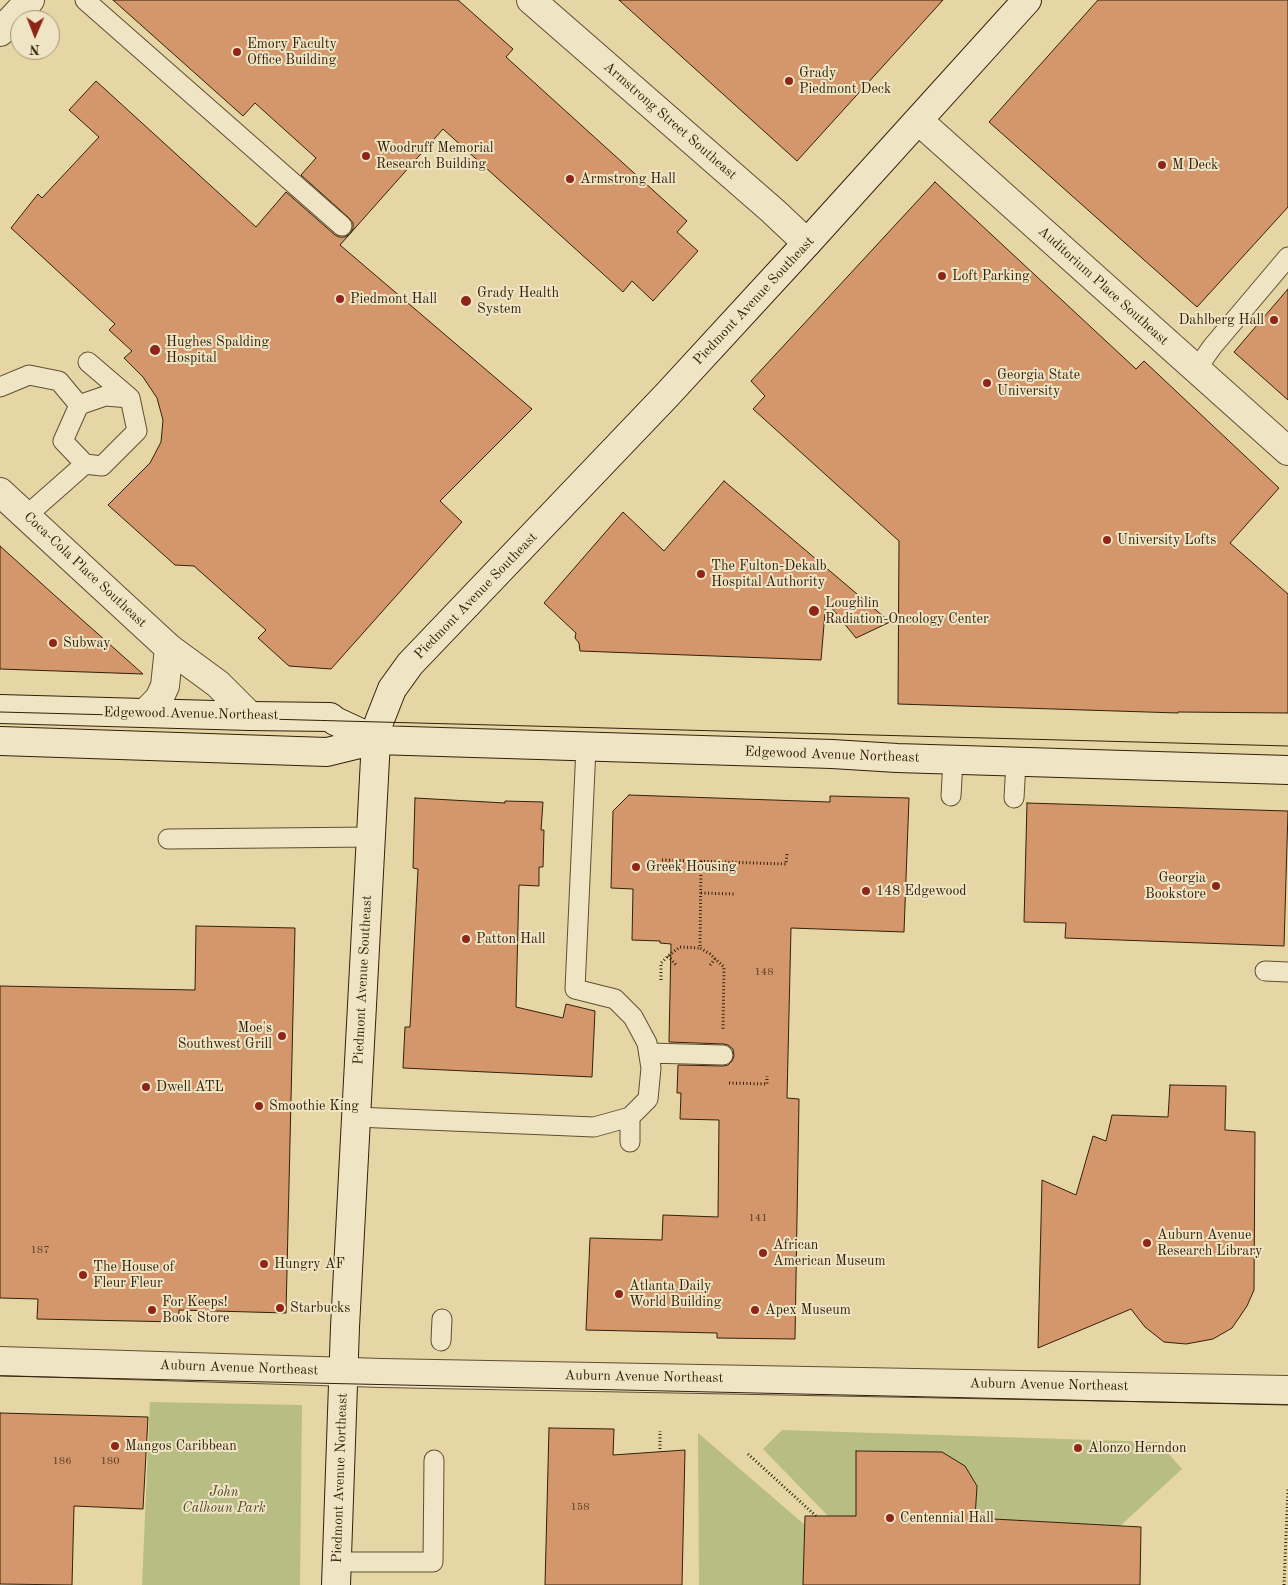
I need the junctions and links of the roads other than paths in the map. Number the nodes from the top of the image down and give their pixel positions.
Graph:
1 (30, 0) edge
2 (85, 0) edge
3 (531, 0) edge
4 (1027, 0) edge
5 (0, 32) edge
6 (919, 121) junction
7 (342, 226) dead end
8 (807, 243) junction
9 (1288, 257) edge
10 (88, 362) dead end
11 (1196, 370) junction
12 (0, 387) edge
13 (130, 398) junction
14 (79, 405) junction
15 (1288, 451) edge
16 (85, 464) junction
17 (0, 492) edge
18 (26, 516) junction
19 (169, 648) junction
20 (0, 709) edge
21 (145, 713) junction
22 (250, 716) junction
23 (376, 740) junction
24 (0, 742) edge
25 (586, 747) junction
26 (953, 760) junction
27 (1016, 762) junction
28 (1288, 770) edge
29 (951, 796) dead end
30 (1014, 798) dead end
31 (371, 837) junction
32 (168, 839) dead end
33 (1265, 971) dead end
34 (1288, 972) edge
35 (648, 1053) junction
36 (722, 1055) dead end
37 (356, 1117) junction
38 (630, 1117) junction
39 (630, 1142) dead end
40 (442, 1319) dead end
41 (441, 1340) dead end
42 (0, 1361) edge
43 (343, 1371) junction
44 (1288, 1390) edge
45 (434, 1460) dead end
46 (336, 1573) edge

1 - 5 main road
2 - 7 lane
3 - 8 main road, Armstrong Street Southeast
4 - 6 main road, Piedmont Avenue Southeast
6 - 8 main road, Piedmont Avenue Southeast
6 - 11 main road, Auditorium Place Southeast
8 - 23 main road, Piedmont Avenue Southeast
9 - 11 lane
10 - 13 lane
11 - 15 main road, Auditorium Place Southeast
12 - 14 lane
13 - 14 lane
13 - 16 lane
14 - 16 lane
16 - 18 lane
17 - 18 main road, Coca-Cola Place Southeast
18 - 19 main road, Coca-Cola Place Southeast
19 - 21 main road
19 - 22 main road, Coca-Cola Place Southeast
20 - 21 main road, Edgewood Avenue Northeast
21 - 22 main road, Edgewood Avenue Northeast
22 - 23 main road, Edgewood Avenue Northeast
23 - 24 main road, Edgewood Avenue Northeast
23 - 25 main road, Edgewood Avenue Northeast
23 - 31 main road, Piedmont Avenue Southeast
25 - 26 main road, Edgewood Avenue Northeast
25 - 35 lane
26 - 27 main road, Edgewood Avenue Northeast
26 - 29 lane
27 - 28 main road, Edgewood Avenue Northeast
27 - 30 lane
31 - 32 lane
31 - 37 main road, Piedmont Avenue Southeast
33 - 34 lane
35 - 36 lane
35 - 38 lane
37 - 38 lane
37 - 43 main road, Piedmont Avenue Southeast
38 - 39 lane
40 - 41 lane
42 - 43 main road, Auburn Avenue Northeast
43 - 44 main road, Auburn Avenue Northeast
43 - 46 main road, Piedmont Avenue Northeast
45 - 46 lane

